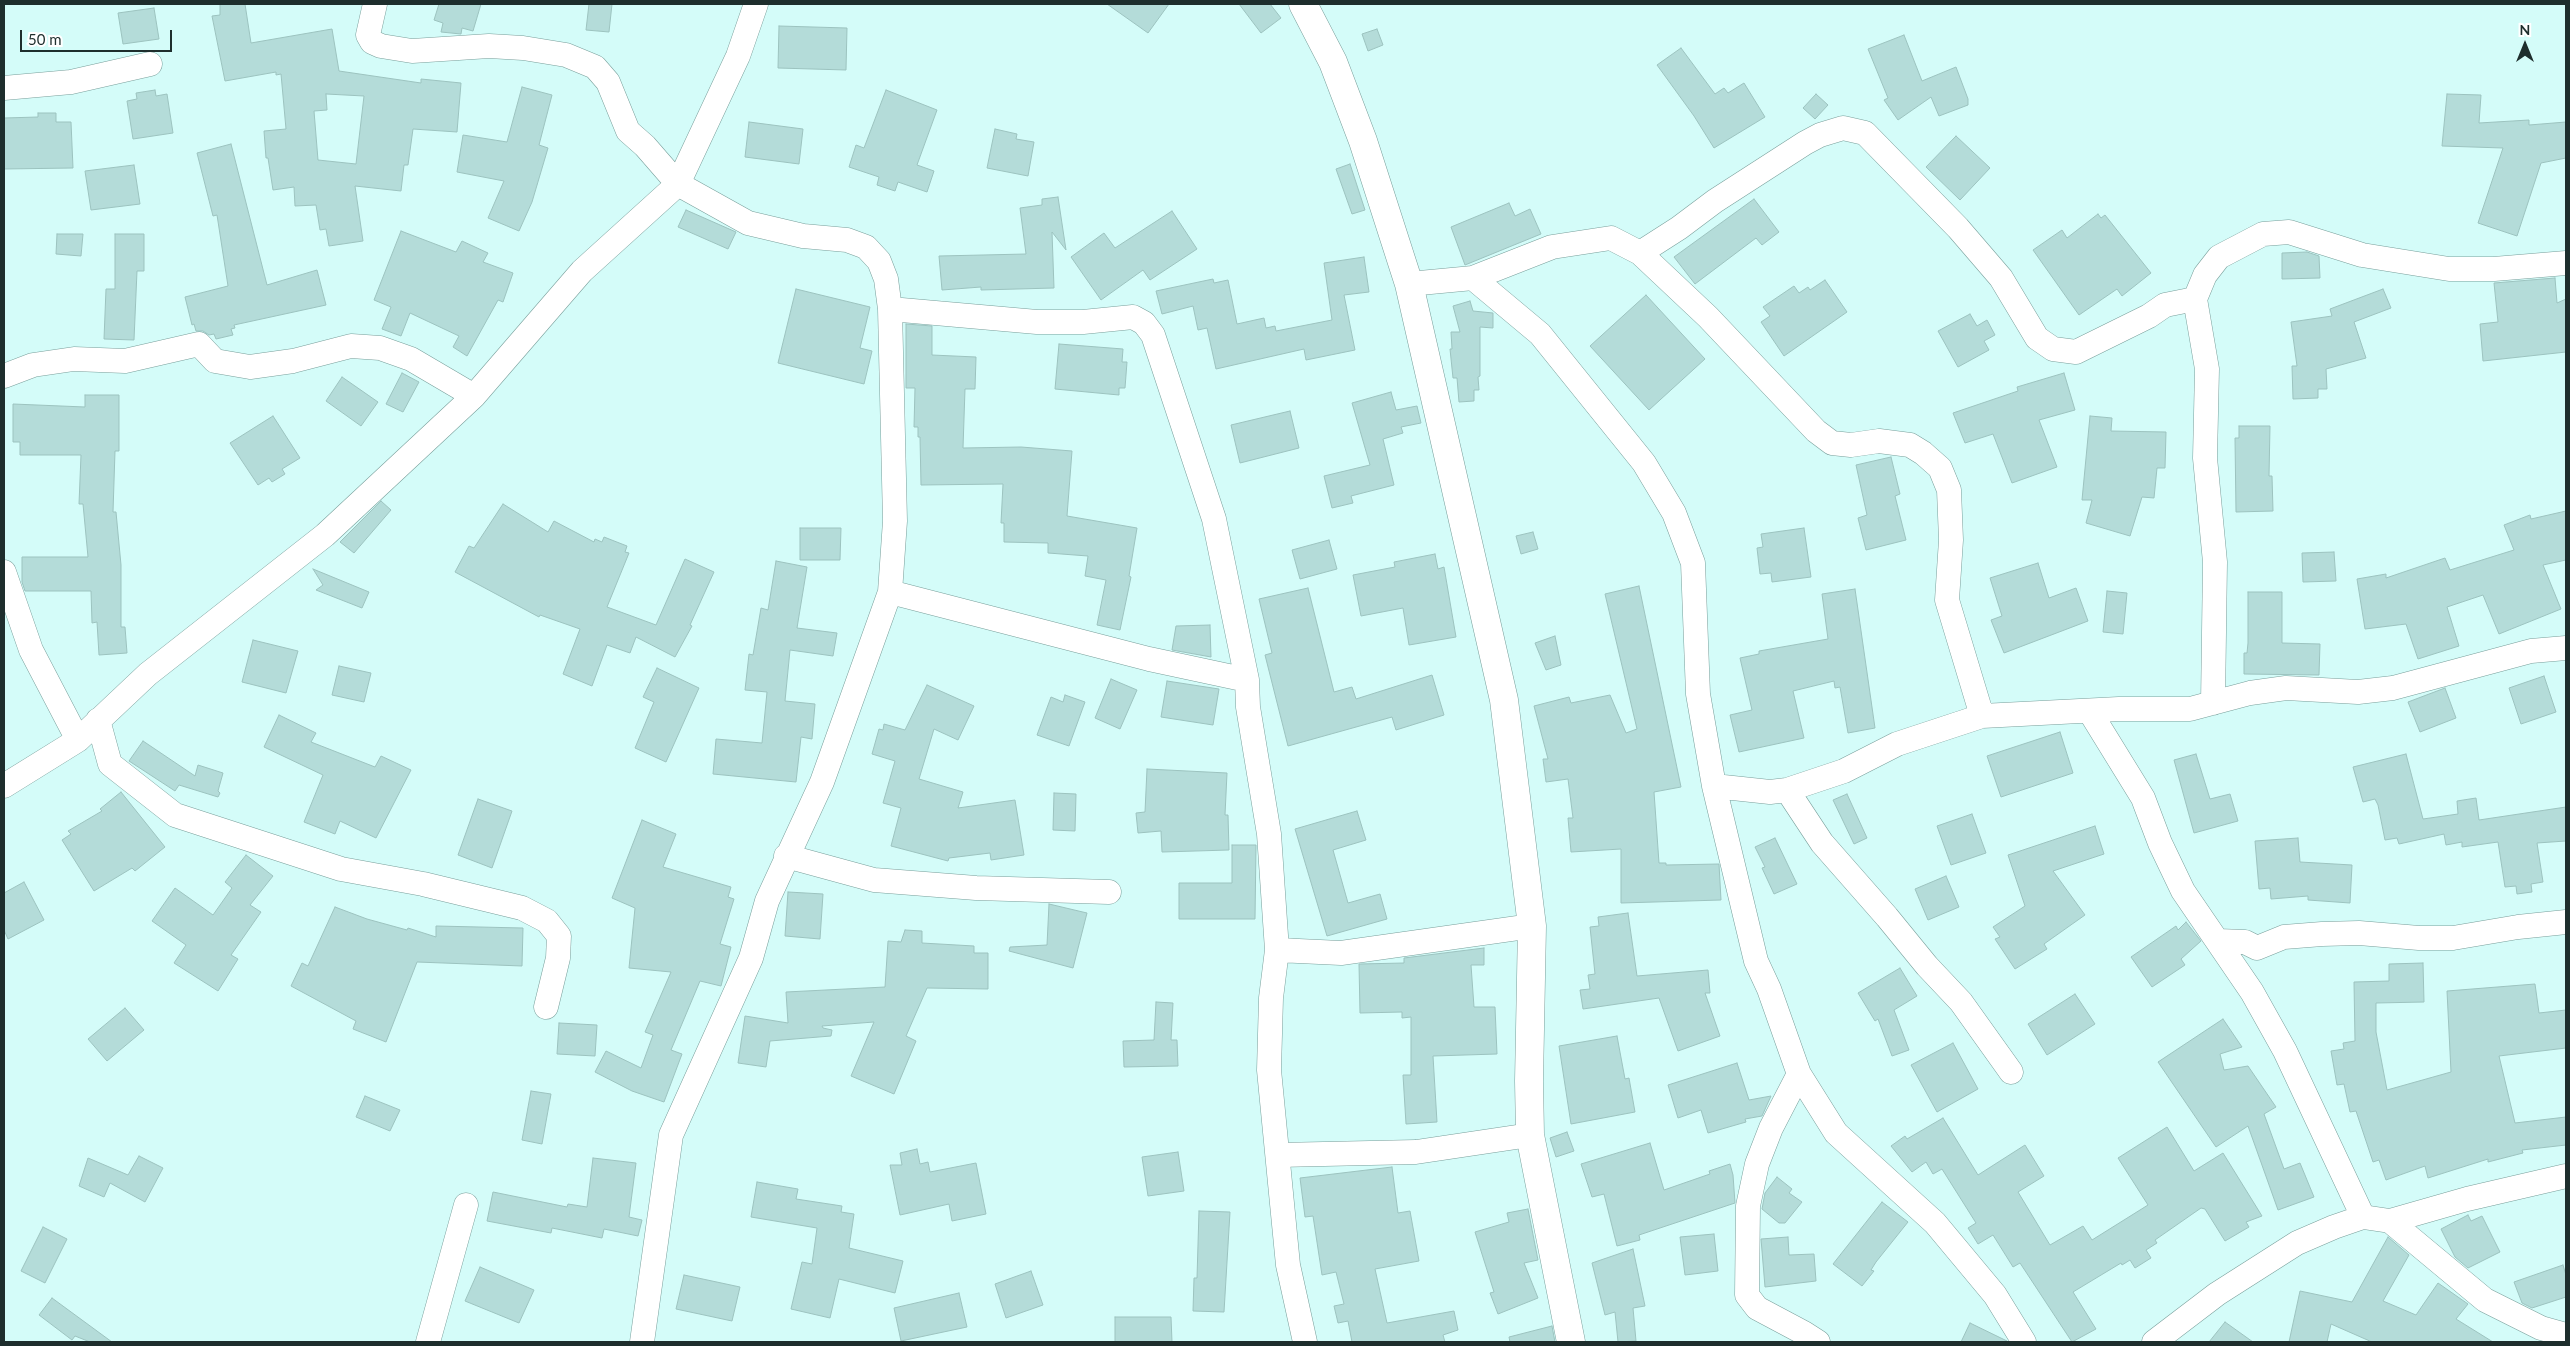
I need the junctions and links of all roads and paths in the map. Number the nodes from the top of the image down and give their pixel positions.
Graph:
1 (375, 4) edge
2 (756, 4) edge
3 (1303, 4) edge
4 (150, 64) dead end
5 (4, 88) edge
6 (678, 184) junction
7 (1640, 253) junction
8 (2566, 264) edge
9 (1473, 278) junction
10 (1409, 284) junction
11 (2195, 299) junction
12 (890, 309) junction
13 (4, 376) edge
14 (474, 396) junction
15 (4, 572) edge
16 (890, 592) junction
17 (2566, 648) edge
18 (1248, 680) junction
19 (2213, 703) junction
20 (2090, 712) junction
21 (1982, 716) junction
22 (98, 720) junction
23 (78, 740) junction
24 (4, 786) edge
25 (1714, 786) junction
26 (1787, 790) junction
27 (786, 856) junction
28 (1109, 892) dead end
29 (2566, 922) edge
30 (1532, 926) junction
31 (2218, 941) junction
32 (2257, 948) junction
33 (1277, 950) junction
34 (2252, 992) junction
35 (546, 1007) dead end
36 (2011, 1072) dead end
37 (1799, 1074) junction
38 (1530, 1134) junction
39 (1278, 1155) junction
40 (2566, 1176) edge
41 (466, 1205) dead end
42 (2363, 1217) junction
43 (2390, 1221) junction
44 (2566, 1335) edge
45 (428, 1342) edge
46 (642, 1342) edge
47 (1305, 1342) edge
48 (1571, 1342) edge
49 (1818, 1342) edge
50 (2024, 1342) edge
51 (2154, 1342) edge

1 - 6 street
2 - 6 street
3 - 10 street
4 - 5 street
6 - 12 street
6 - 14 street
7 - 9 street
7 - 11 street
7 - 21 street
8 - 11 street
9 - 10 street
9 - 25 street
10 - 30 street
11 - 19 street
12 - 16 street
12 - 18 street
13 - 14 street
14 - 22 street
15 - 23 street
16 - 18 street
16 - 27 street
17 - 19 street
18 - 33 street
19 - 20 street
20 - 21 street
20 - 31 street
21 - 26 street
22 - 23 street
22 - 35 street
23 - 24 street
25 - 26 street
25 - 37 street
26 - 36 street
27 - 28 street
27 - 46 street
29 - 32 street
30 - 33 street
30 - 38 street
31 - 32 street
31 - 34 street
32 - 34 street
33 - 39 street
34 - 42 street
37 - 49 street
37 - 50 street
38 - 39 street
38 - 48 street
39 - 47 street
40 - 43 street
41 - 45 street
42 - 43 street
42 - 51 street
43 - 44 street

